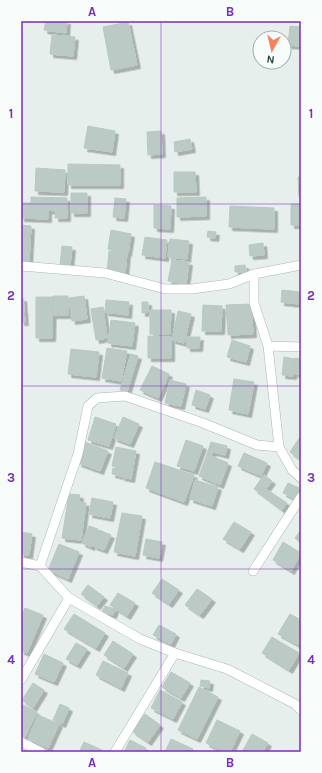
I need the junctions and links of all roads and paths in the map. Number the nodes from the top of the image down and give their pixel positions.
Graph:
1 (301, 265) edge
2 (21, 266) edge
3 (254, 274) junction
4 (268, 346) junction
5 (301, 347) edge
6 (279, 447) junction
7 (301, 478) edge
8 (301, 497) edge
9 (21, 562) edge
10 (40, 566) junction
11 (253, 571) dead end
12 (69, 598) junction
13 (175, 652) junction
14 (21, 680) edge
15 (301, 710) edge
16 (21, 742) edge
17 (41, 752) edge
18 (115, 752) edge

1 - 3 street
2 - 3 street
3 - 4 street
4 - 5 street
4 - 6 street
6 - 7 street
6 - 10 street
8 - 11 street
9 - 10 street
10 - 12 street
12 - 13 street
12 - 14 street
13 - 15 street
13 - 18 street
16 - 17 street

